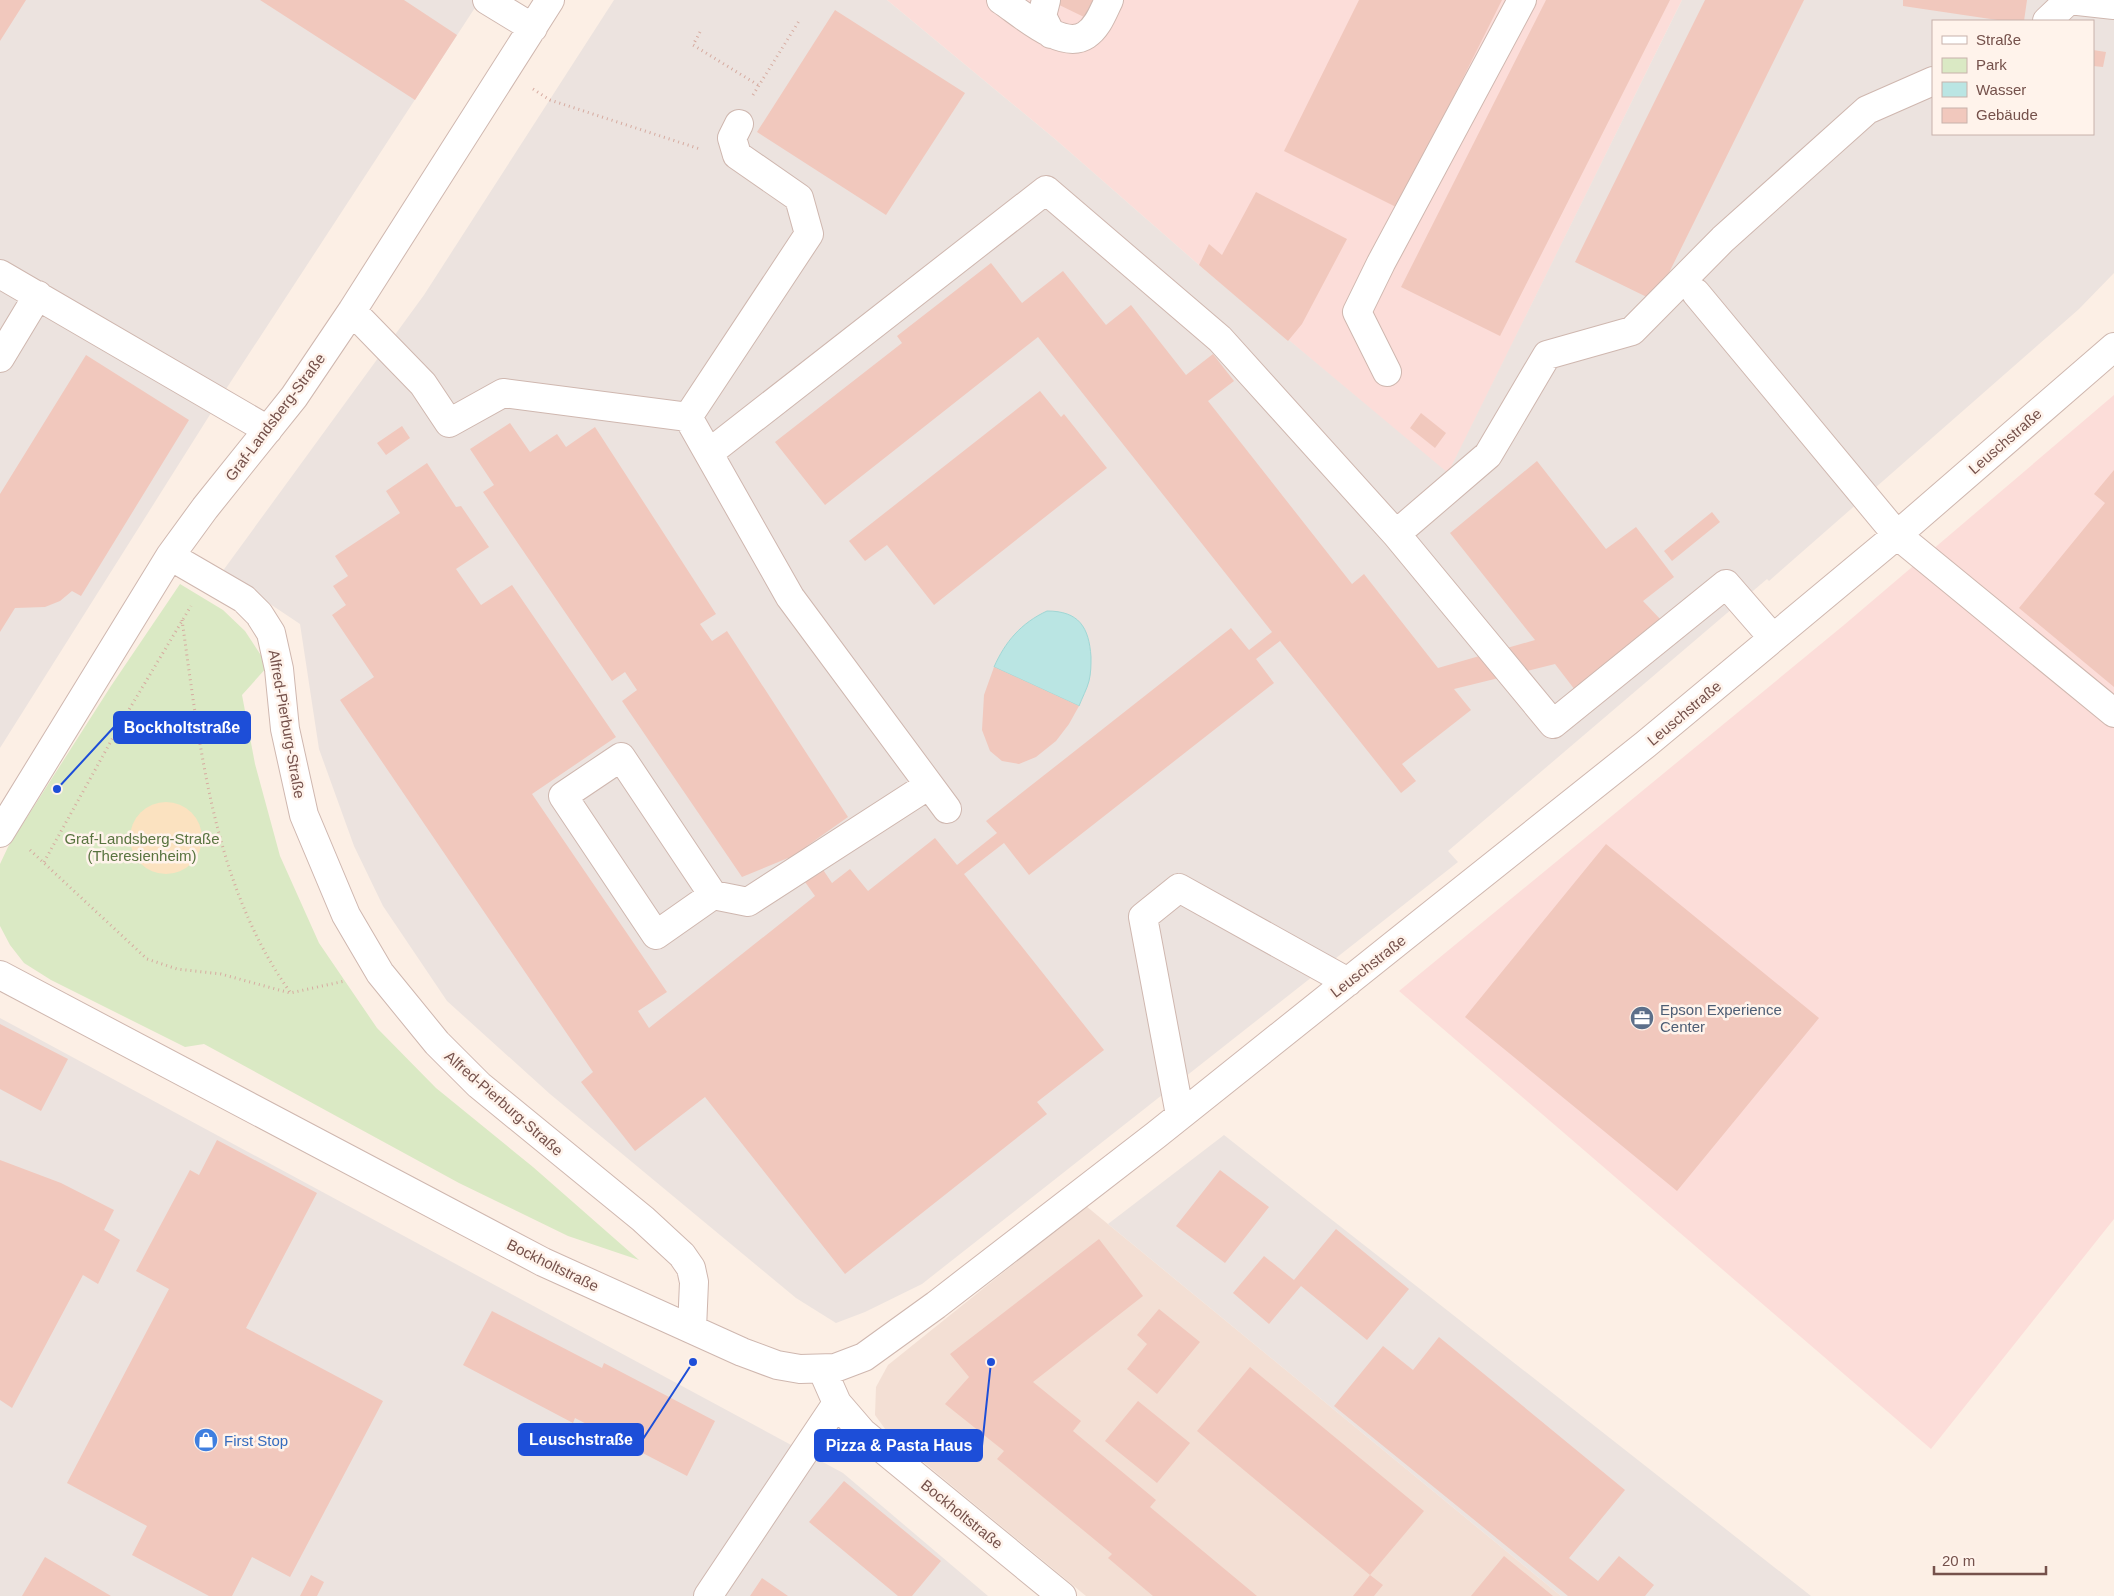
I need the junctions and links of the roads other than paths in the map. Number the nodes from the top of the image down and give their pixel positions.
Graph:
1 (487, 0) edge
2 (550, 0) edge
3 (1001, 0) edge
4 (1046, 0) edge
5 (1109, 0) edge
6 (1522, 0) edge
7 (2114, 5) edge
8 (2048, 20) edge
9 (533, 28) junction
10 (1051, 34) junction
11 (1932, 81) edge
12 (739, 124) road end
13 (0, 274) edge
14 (1696, 293) dead end
15 (38, 295) junction
16 (352, 311) junction
17 (2114, 347) edge
18 (0, 358) edge
19 (1387, 372) dead end
20 (688, 416) junction
21 (268, 430) junction
22 (709, 453) junction
23 (1396, 534) junction
24 (1897, 535) junction
25 (170, 556) junction
26 (1773, 638) junction
27 (2114, 713) edge
28 (929, 785) junction
29 (947, 809) dead end
30 (2, 830) edge
31 (713, 895) junction
32 (0, 975) edge
33 (1348, 982) junction
34 (1180, 1115) junction
35 (692, 1329) junction
36 (822, 1369) junction
37 (837, 1403) junction
38 (708, 1596) edge
39 (1062, 1596) edge

1 - 9 street
2 - 9 street, Graf-Landsberg-Straße
3 - 10 street
4 - 10 street
5 - 10 street
6 - 19 street
7 - 8 street
9 - 16 street, Graf-Landsberg-Straße
11 - 23 street
12 - 20 street
13 - 15 street
14 - 24 street
15 - 18 street
15 - 21 street
16 - 20 street
16 - 21 street, Graf-Landsberg-Straße
17 - 24 street, Leuschstraße
20 - 22 street
21 - 25 street, Graf-Landsberg-Straße
22 - 23 street
22 - 28 street
23 - 26 street
24 - 26 street, Leuschstraße
24 - 27 street
25 - 30 street, Graf-Landsberg-Straße
25 - 35 street, Alfred-Pierburg-Straße
26 - 33 street, Leuschstraße
28 - 29 street
28 - 31 street
31 - 31 street
32 - 35 street, Bockholtstraße
33 - 34 street, Leuschstraße
33 - 34 street
34 - 36 street, Leuschstraße
35 - 36 street, Bockholtstraße
36 - 37 street, Bockholtstraße
37 - 38 street
37 - 39 street, Bockholtstraße

